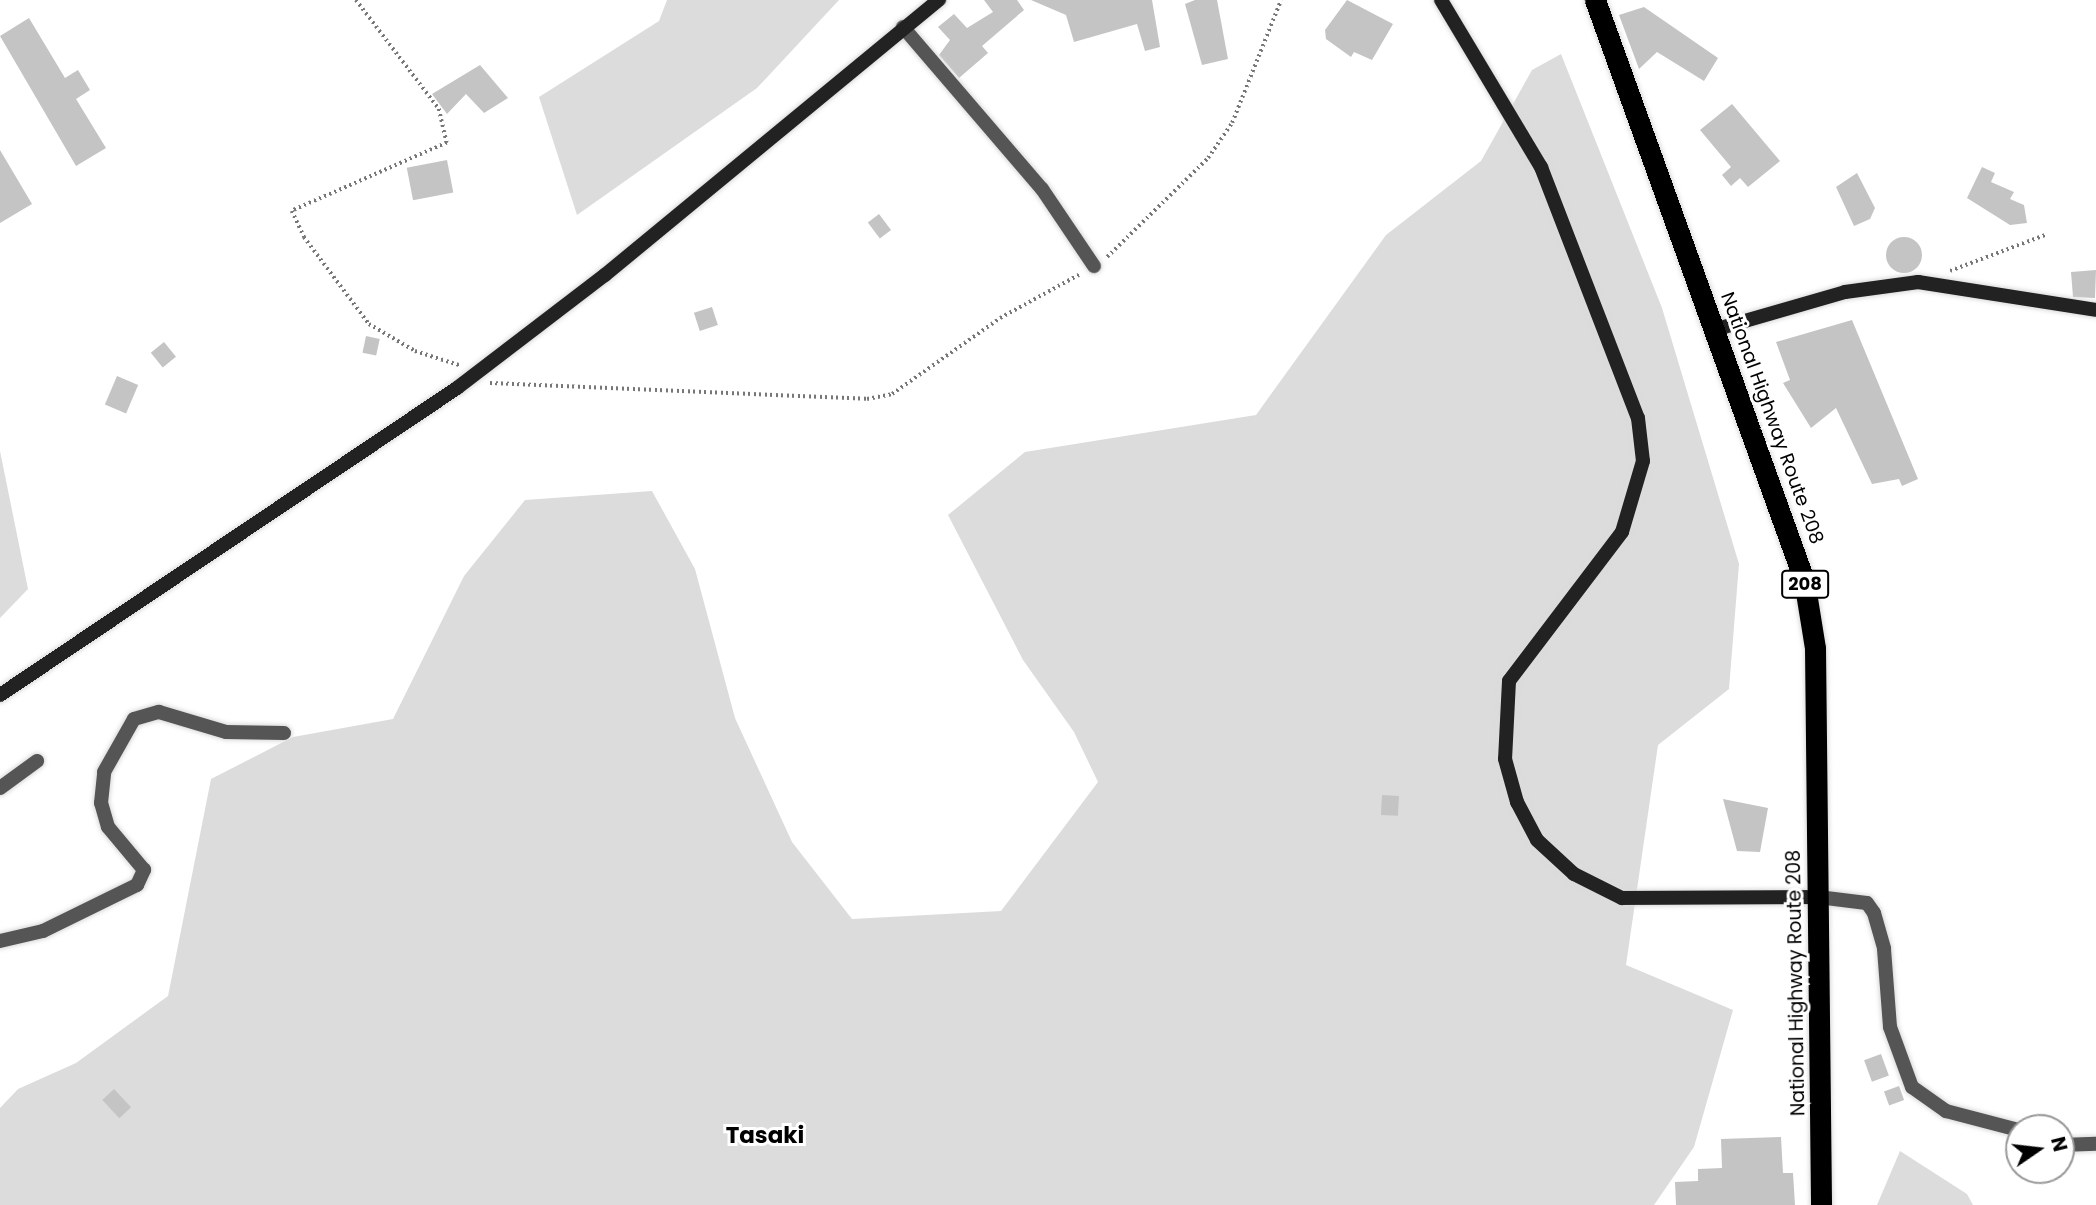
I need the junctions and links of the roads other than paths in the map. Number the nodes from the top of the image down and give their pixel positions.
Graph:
1 (939, 0) edge
2 (1441, 0) edge
3 (1595, 0) edge
4 (903, 27) junction
5 (1094, 266) road end
6 (2096, 310) edge
7 (1717, 329) junction
8 (0, 695) edge
9 (284, 733) dead end
10 (37, 761) dead end
11 (0, 788) edge
12 (1818, 898) junction
13 (0, 941) edge
14 (2005, 1126) edge
15 (2096, 1144) edge
16 (2075, 1145) edge
17 (1821, 1205) edge

1 - 4 street
2 - 12 street
3 - 7 highway, National Highway Route 208 / 208
4 - 5 street
4 - 8 street
6 - 7 street
7 - 12 highway, National Highway Route 208 / 208
9 - 13 street
10 - 11 street
12 - 14 street
12 - 17 highway, National Highway Route 208 / 208
15 - 16 street

